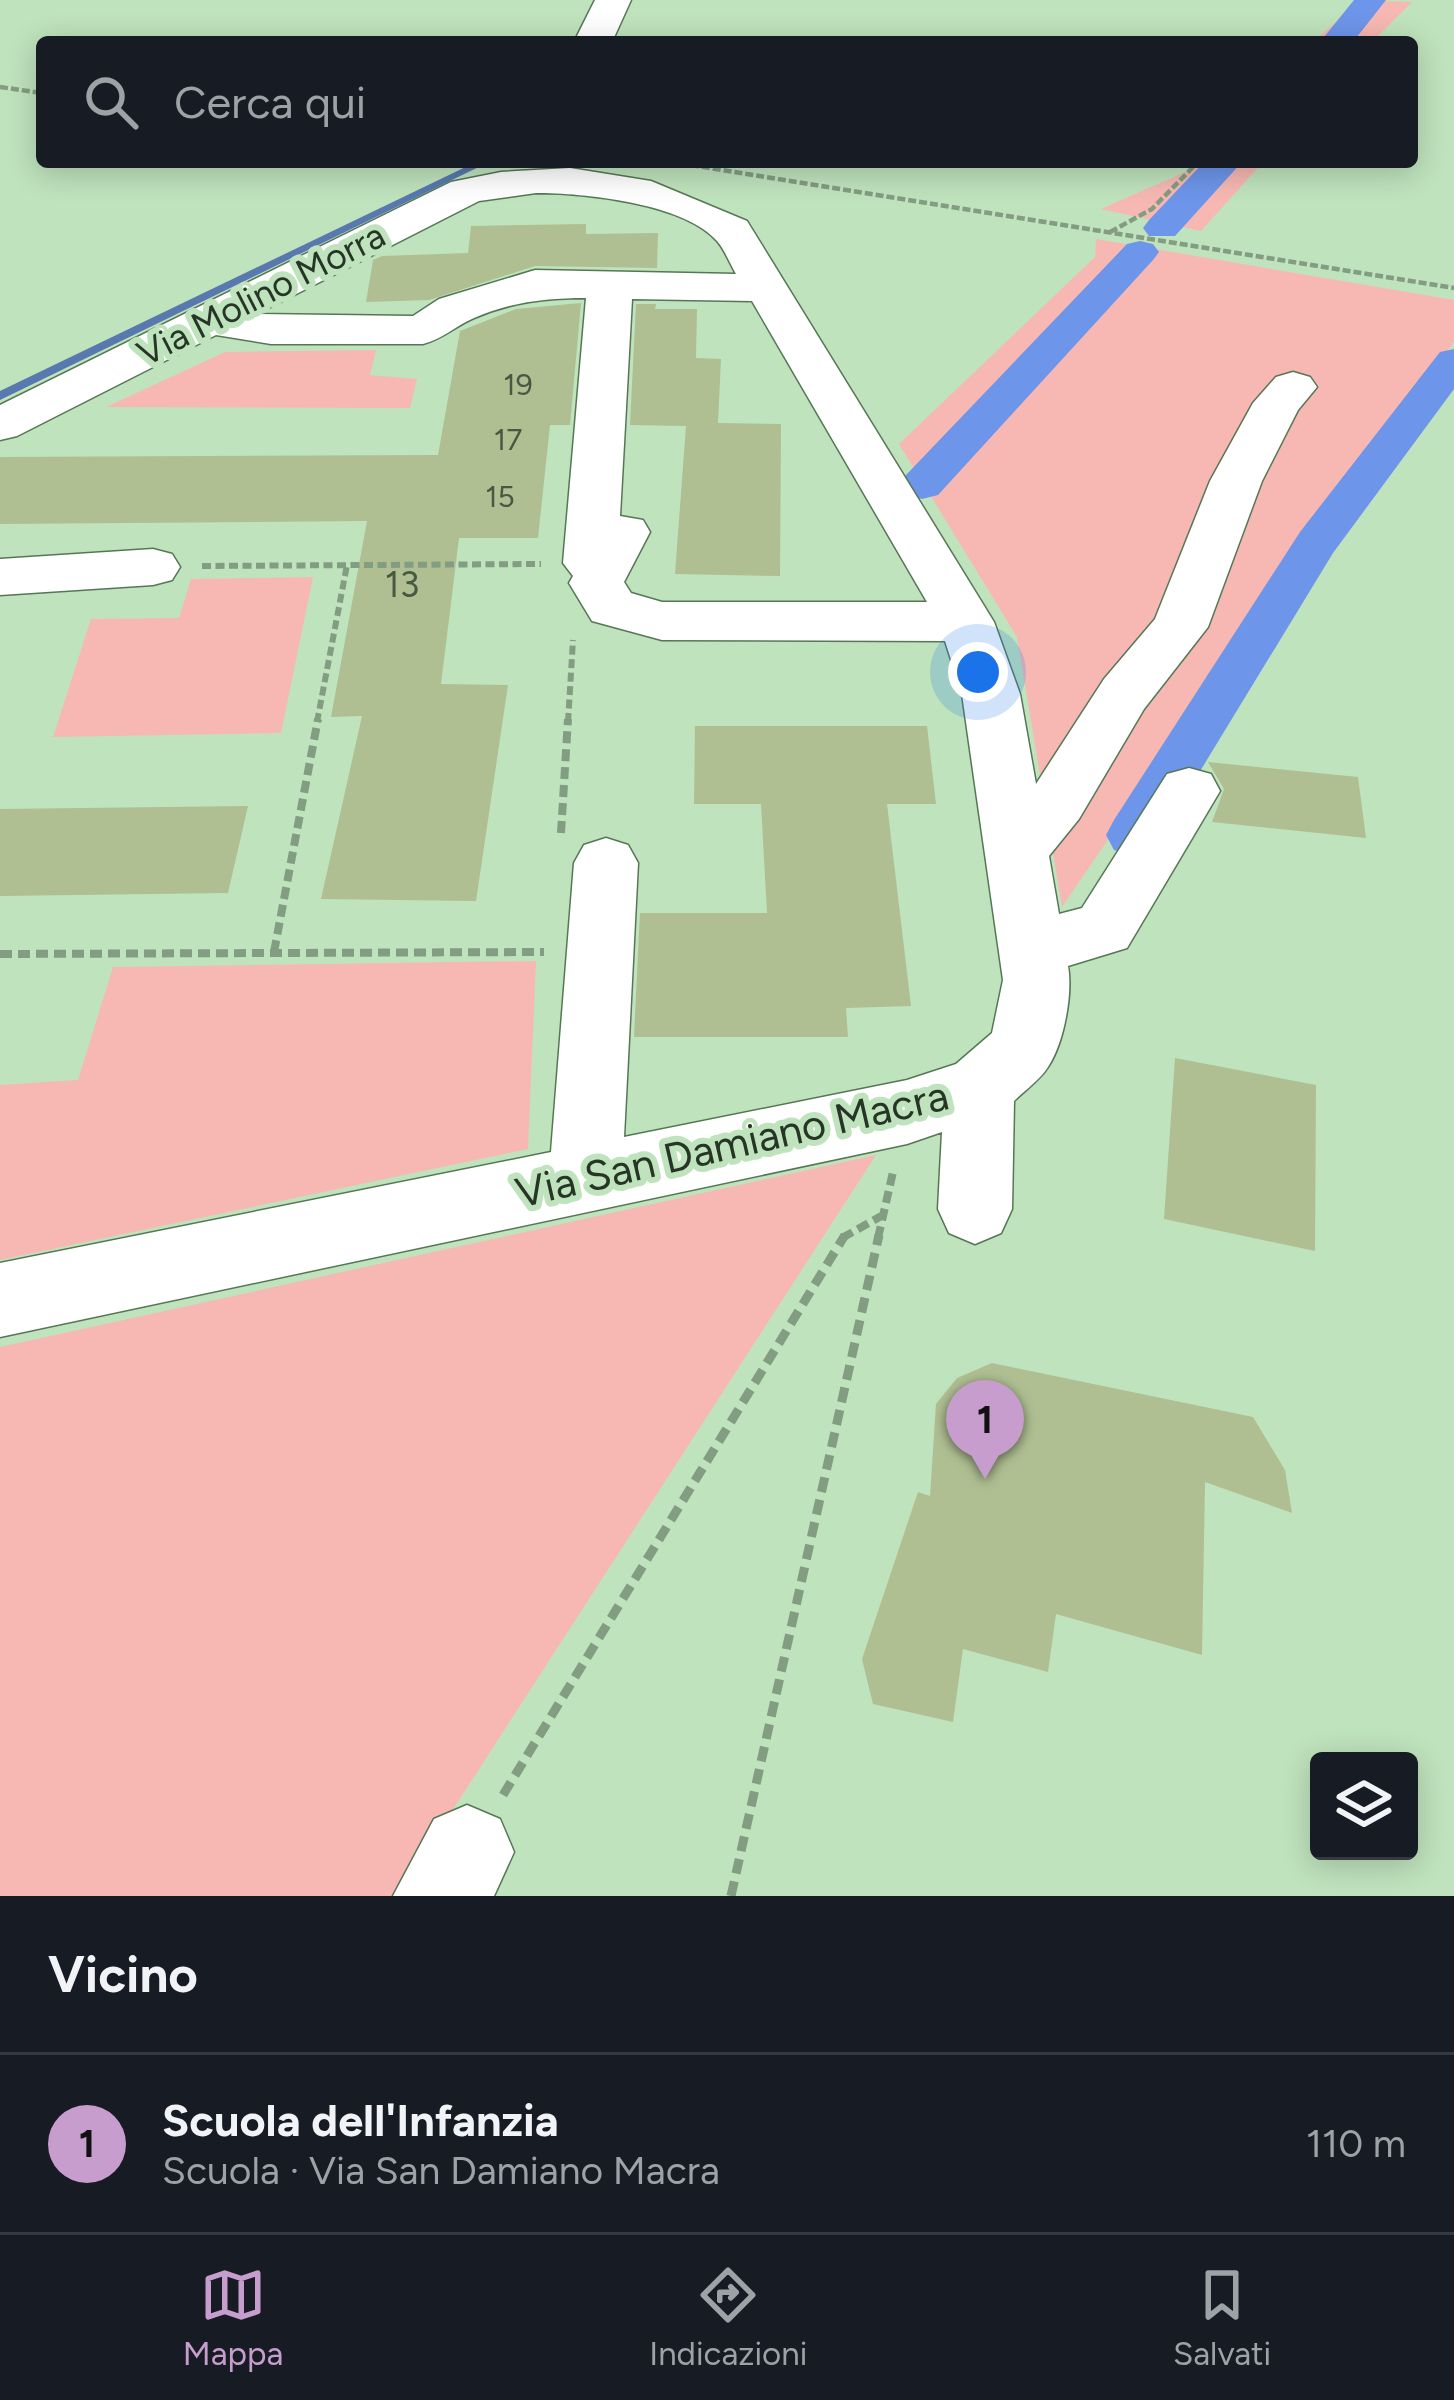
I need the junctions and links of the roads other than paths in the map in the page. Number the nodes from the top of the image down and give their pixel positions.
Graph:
1 (613, 0) edge
2 (596, 36) edge
3 (508, 173) edge
4 (610, 285) junction
5 (763, 288) junction
6 (209, 320) junction
7 (1293, 387) dead end
8 (0, 425) edge
9 (153, 567) road end
10 (0, 578) edge
11 (966, 622) junction
12 (1189, 791) dead end
13 (1016, 851) junction
14 (606, 863) dead end
15 (1032, 948) junction
16 (979, 1088) junction
17 (585, 1179) junction
18 (975, 1209) dead end
19 (0, 1300) edge

1 - 2 street
3 - 5 street, Via San Damiano Macra
3 - 6 street, Via Molino Morra
4 - 5 street
4 - 6 street
4 - 11 street
5 - 11 street, Via San Damiano Macra
6 - 8 street, Via Molino Morra
7 - 13 street
9 - 10 street
11 - 13 street, Via San Damiano Macra
12 - 15 street
13 - 15 street, Via San Damiano Macra
14 - 17 street
15 - 16 street, Via San Damiano Macra
16 - 17 street, Via San Damiano Macra
16 - 18 street
17 - 19 street, Via San Damiano Macra

